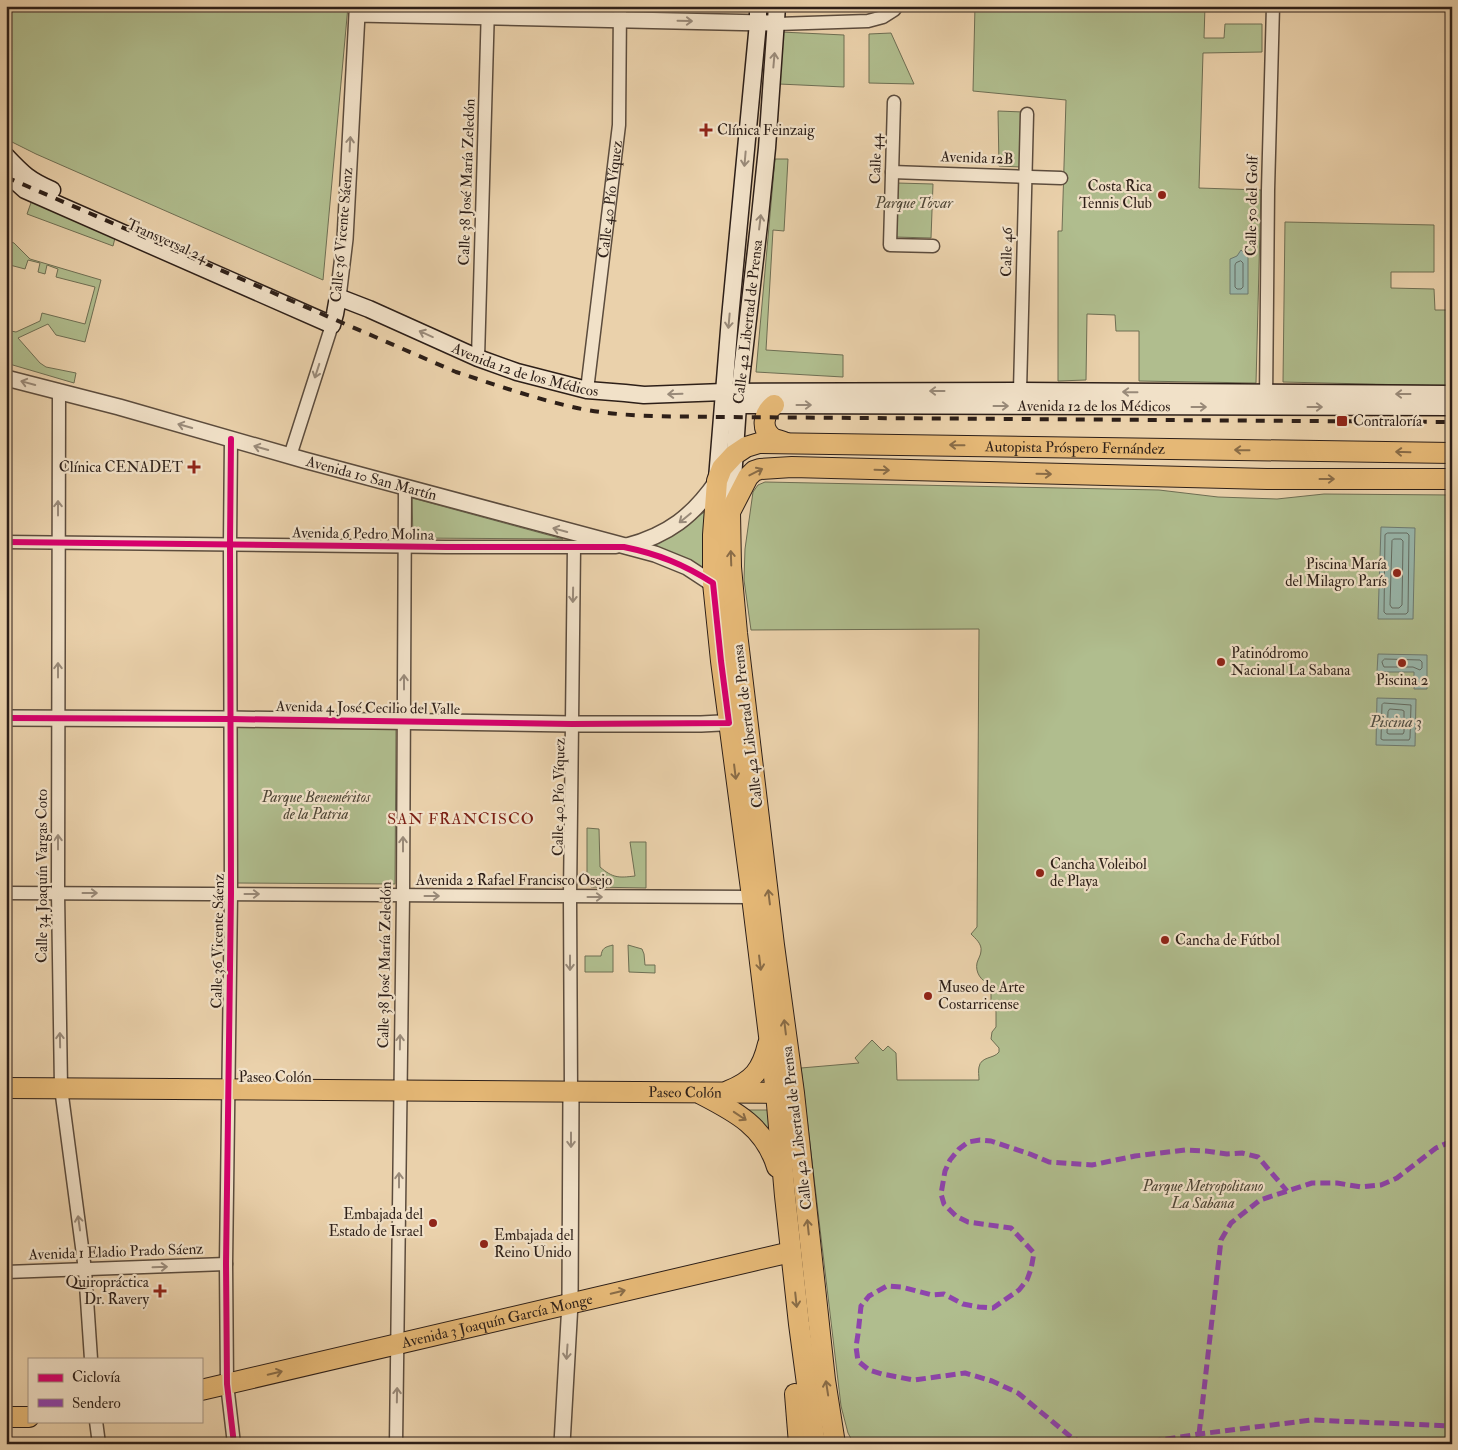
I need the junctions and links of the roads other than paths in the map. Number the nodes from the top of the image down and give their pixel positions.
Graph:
1 (777, 6) edge
2 (1273, 6) edge
3 (896, 8) edge
4 (357, 10) edge
5 (488, 12) edge
6 (620, 13) edge
7 (758, 14) edge
8 (777, 24) junction
9 (894, 102) dead end
10 (1027, 114) dead end
11 (6, 156) edge
12 (892, 172) junction
13 (6, 173) edge
14 (1025, 176) junction
15 (1061, 178) dead end
16 (933, 246) dead end
17 (338, 297) junction
18 (333, 320) junction
19 (478, 358) junction
20 (6, 378) edge
21 (587, 390) junction
22 (1020, 390) junction
23 (59, 392) junction
24 (1452, 394) edge
25 (733, 396) junction
26 (1266, 400) junction
27 (774, 405) junction
28 (1452, 407) edge
29 (231, 439) junction
30 (786, 443) junction
31 (1326, 451) junction
32 (1452, 453) edge
33 (734, 455) junction
34 (290, 456) junction
35 (1278, 479) junction
36 (1452, 479) edge
37 (717, 481) junction
38 (404, 488) junction
39 (730, 512) junction
40 (6, 542) edge
41 (58, 543) junction
42 (230, 544) junction
43 (404, 546) junction
44 (574, 547) junction
45 (624, 547) junction
46 (712, 582) junction
47 (734, 604) junction
48 (6, 718) edge
49 (58, 719) junction
50 (230, 719) junction
51 (404, 721) junction
52 (739, 722) junction
53 (572, 724) junction
54 (6, 893) edge
55 (58, 893) junction
56 (231, 894) junction
57 (402, 895) junction
58 (570, 897) junction
59 (752, 897) junction
60 (770, 1037) junction
61 (6, 1088) edge
62 (61, 1088) junction
63 (228, 1089) junction
64 (399, 1090) junction
65 (571, 1092) junction
66 (697, 1092) junction
67 (723, 1093) junction
68 (785, 1093) junction
69 (785, 1196) junction
70 (792, 1252) junction
71 (226, 1264) junction
72 (85, 1270) junction
73 (6, 1272) edge
74 (570, 1303) junction
75 (799, 1324) junction
76 (398, 1344) junction
77 (91, 1358) edge
78 (227, 1384) junction
79 (202, 1390) edge
80 (28, 1417) edge
81 (6, 1418) edge
82 (96, 1422) edge
83 (836, 1441) edge
84 (99, 1444) edge
85 (234, 1444) edge
86 (396, 1444) edge
87 (562, 1444) edge
88 (799, 1444) edge
89 (815, 1444) edge

1 - 8 main road, Calle 42 Libertad de Prensa
2 - 26 street, Calle 50 del Golf
3 - 8 street
4 - 5 street
17 -> 4 street, Calle 36 Vicente Sáenz
5 - 6 street
5 - 19 street, Calle 38 José María Zeledón
6 -> 7 street
6 - 21 street, Calle 40 Pío Víquez
7 - 8 street
7 -> 25 main road, Calle 42 Libertad de Prensa
25 -> 8 main road, Calle 42 Libertad de Prensa
9 - 12 street, Calle 44
10 - 14 street, Calle 46
11 - 18 main road, Transversal 24
12 - 14 street, Avenida 12B
12 - 16 street, Calle 44
13 - 18 main road, Transversal 24
14 - 15 street, Avenida 12B
14 - 22 street, Calle 46
17 - 18 main road, Calle 36 Vicente Sáenz
19 -> 17 main road, Avenida 12 de los Médicos
18 -> 34 street, Calle 36 Vicente Sáenz
19 - 21 main road, Avenida 12 de los Médicos
23 -> 20 street, Avenida 10 San Martín
25 -> 21 main road, Avenida 12 de los Médicos
22 -> 25 main road, Avenida 12 de los Médicos
26 -> 22 main road, Avenida 12 de los Médicos
29 -> 23 street, Avenida 10 San Martín
41 -> 23 street, Calle 34 Joaquín Vargas Coto
24 -> 26 main road, Avenida 12 de los Médicos
25 - 27 main road, Avenida 12 de los Médicos
25 - 33 main road, Calle 42 Libertad de Prensa
25 - 37 main road, Calle 42 Libertad de Prensa
27 -> 26 main road, Avenida 12 de los Médicos
26 -> 28 main road, Avenida 12 de los Médicos
27 - 30 highway
34 -> 29 street, Avenida 10 San Martín
29 - 42 street, Calle 36 Vicente Sáenz
31 -> 30 highway, Autopista Próspero Fernández
30 - 33 highway, Autopista Próspero Fernández
32 -> 31 highway, Autopista Próspero Fernández
31 - 35 highway
33 - 37 highway, Autopista Próspero Fernández
33 - 39 main road, Calle 42 Libertad de Prensa
34 - 38 street, Avenida 10 San Martín
35 -> 36 highway, Autopista Próspero Fernández
39 -> 35 highway, Autopista Próspero Fernández
37 -> 45 street
37 - 46 highway, Calle 42 Libertad de Prensa
38 - 43 street, Calle 38 José María Zeledón
45 -> 38 street, Avenida 10 San Martín
47 -> 39 highway, Calle 42 Libertad de Prensa
40 - 41 street, Avenida 6 Pedro Molina
41 - 42 street, Avenida 6 Pedro Molina
49 -> 41 street, Calle 34 Joaquín Vargas Coto
42 - 43 street, Avenida 6 Pedro Molina
42 - 50 street, Calle 36 Vicente Sáenz
43 - 44 street, Avenida 6 Pedro Molina
51 -> 43 street, Calle 38 José María Zeledón
44 - 45 street, Avenida 6 Pedro Molina
44 -> 53 street, Calle 40 Pío Víquez
45 - 46 street, Avenida 6 Pedro Molina
46 - 47 street, Avenida 6 Pedro Molina
46 - 52 highway, Calle 42 Libertad de Prensa
47 - 52 highway, Calle 42 Libertad de Prensa
48 - 49 street, Avenida 4 José Cecilio del Valle
49 - 50 street, Avenida 4 José Cecilio del Valle
55 -> 49 street, Calle 34 Joaquín Vargas Coto
50 - 51 street, Avenida 4 José Cecilio del Valle
50 - 56 street, Calle 36 Vicente Sáenz
51 - 53 street, Avenida 4 José Cecilio del Valle
57 -> 51 street, Calle 38 José María Zeledón
52 - 53 street, Avenida 4 José Cecilio del Valle
52 -> 59 highway, Calle 42 Libertad de Prensa
68 -> 52 highway, Calle 42 Libertad de Prensa
53 - 58 street, Calle 40 Pío Víquez
54 - 55 street, Avenida 2 Rafael Francisco Osejo
55 -> 56 street, Avenida 2 Rafael Francisco Osejo
62 -> 55 street, Calle 34 Joaquín Vargas Coto
56 -> 57 street, Avenida 2 Rafael Francisco Osejo
56 - 63 street, Calle 36 Vicente Sáenz
57 -> 58 street, Avenida 2 Rafael Francisco Osejo
64 -> 57 street, Calle 38 José María Zeledón
58 -> 59 street, Avenida 2 Rafael Francisco Osejo
58 -> 65 street, Calle 40 Pío Víquez
59 -> 60 highway, Calle 42 Libertad de Prensa
60 - 67 highway
60 - 68 highway, Calle 42 Libertad de Prensa
61 - 62 highway, Paseo Colón
62 - 63 highway, Paseo Colón
72 -> 62 street, Calle 34 Joaquín Vargas Coto
63 - 64 highway, Paseo Colón
63 - 71 street, Calle 36 Vicente Sáenz
64 - 65 highway, Paseo Colón
76 -> 64 street, Calle 38 José María Zeledón
65 - 66 highway, Paseo Colón
65 -> 74 street, Calle 40 Pío Víquez
66 - 67 highway, Paseo Colón
66 -> 69 highway
67 - 68 highway, Paseo Colón
68 - 69 highway, Calle 42 Libertad de Prensa
83 -> 68 highway, Calle 42 Libertad de Prensa
69 - 70 highway, Calle 42 Libertad de Prensa
74 -> 70 highway, Avenida 3 Joaquín García Monge
70 -> 75 highway, Calle 42 Libertad de Prensa
72 -> 71 street, Avenida 1 Eladio Prado Sáenz
71 - 78 street, Calle 36 Vicente Sáenz
72 - 73 street, Avenida 1 Eladio Prado Sáenz
72 - 77 street, Calle 34 Joaquín Vargas Coto
74 - 76 highway, Avenida 3 Joaquín García Monge
74 -> 87 street, Calle 40 Pío Víquez
75 - 88 highway
75 - 89 highway, Calle 42 Libertad de Prensa
78 -> 76 highway, Avenida 3 Joaquín García Monge
86 -> 76 street, Calle 38 José María Zeledón
78 - 79 highway, Avenida 3 Joaquín García Monge
78 - 85 street, Calle 36 Vicente Sáenz
80 - 81 highway
82 - 84 street

